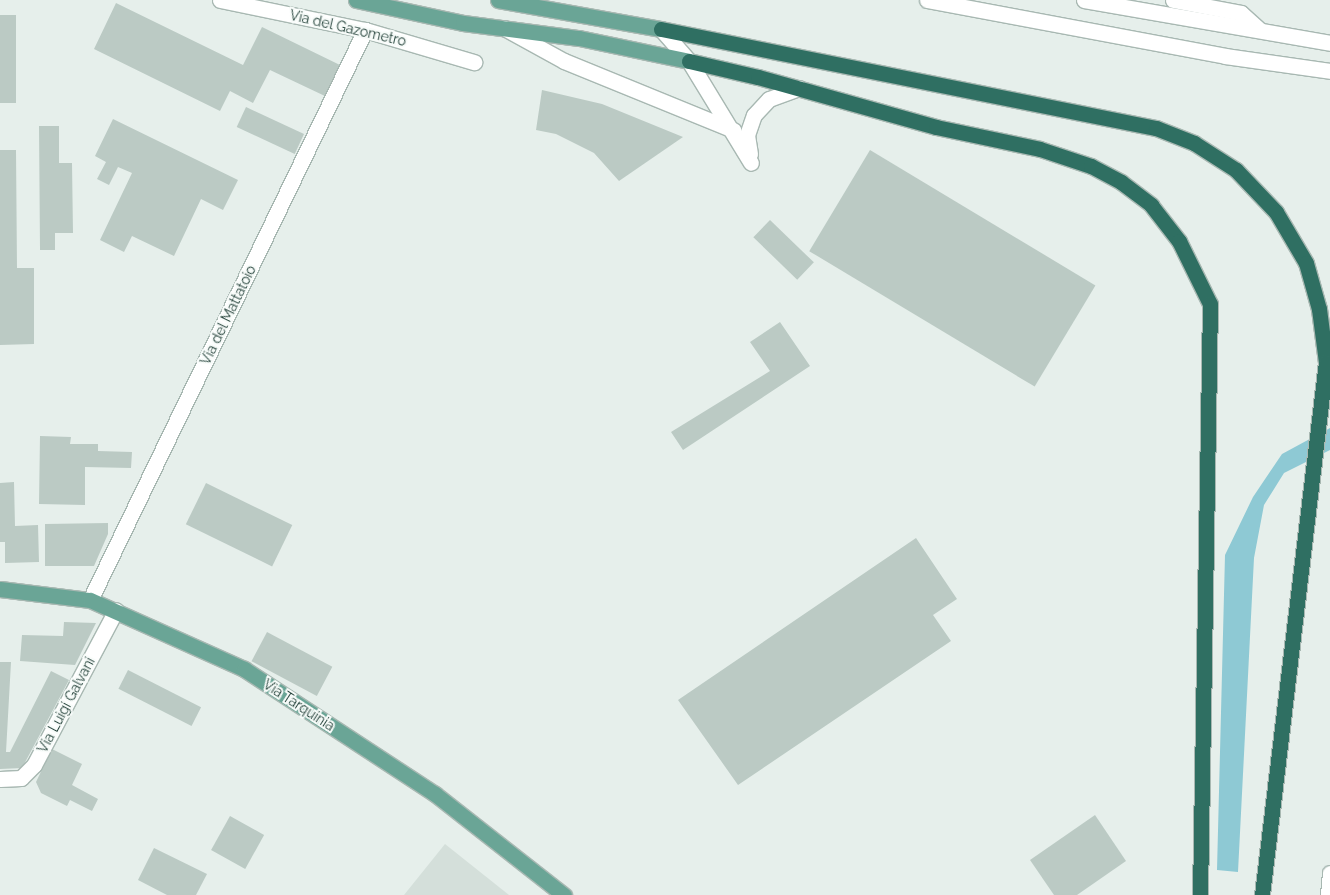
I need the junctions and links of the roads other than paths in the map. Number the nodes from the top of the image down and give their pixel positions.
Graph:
1 (220, 0) edge
2 (356, 0) edge
3 (498, 0) edge
4 (927, 0) edge
5 (1084, 0) edge
6 (1173, 0) edge
7 (502, 27) junction
8 (661, 29) junction
9 (365, 30) junction
10 (1261, 31) junction
11 (1330, 43) edge
12 (689, 61) junction
13 (474, 62) dead end
14 (1330, 71) edge
15 (799, 88) junction
16 (733, 130) junction
17 (0, 589) edge
18 (90, 600) junction
19 (116, 610) junction
20 (0, 779) edge
21 (1330, 873) edge
22 (564, 895) edge
23 (1200, 895) edge
24 (1262, 895) edge
25 (1328, 895) edge

1 - 9 street, Via del Gazometro
2 - 7 main road
3 - 8 main road
4 - 14 street
5 - 10 street
6 - 10 street
7 - 12 main road
7 - 16 street
8 - 12 street
8 - 24 highway
9 - 13 street, Via del Gazometro
9 - 18 street, Via del Mattatoio
10 - 11 street
12 - 15 highway
12 - 16 street
15 - 16 street
15 - 23 highway
17 - 18 main road, Via Tarquinia
18 - 19 main road, Via Tarquinia
19 - 20 street, Via Luigi Galvani
19 - 22 main road, Via Tarquinia
21 - 25 street

